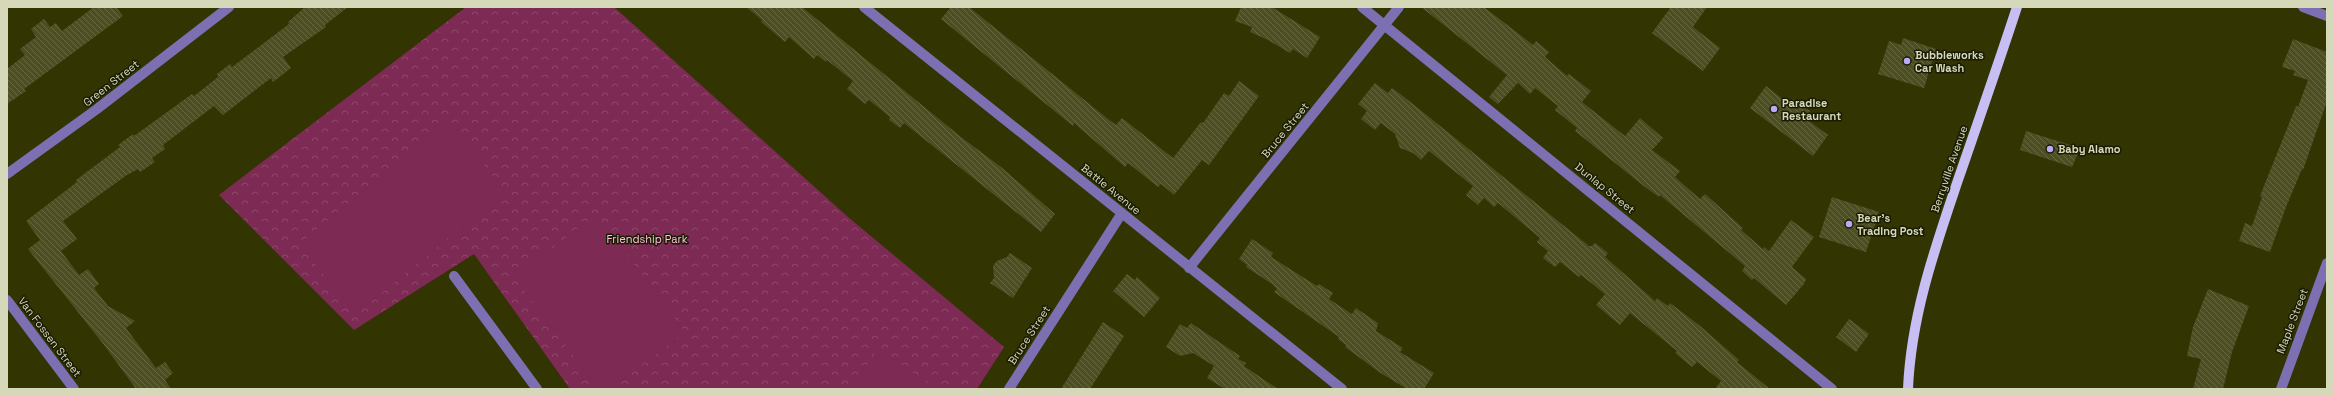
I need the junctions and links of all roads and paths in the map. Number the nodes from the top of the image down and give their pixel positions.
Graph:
1 (228, 7) edge
2 (864, 7) edge
3 (1362, 7) edge
4 (1399, 7) edge
5 (2017, 7) edge
6 (2303, 7) edge
7 (2327, 16) edge
8 (1384, 26) junction
9 (7, 174) edge
10 (1122, 213) junction
11 (2327, 263) edge
12 (1189, 268) junction
13 (454, 276) dead end
14 (7, 300) edge
15 (74, 389) edge
16 (537, 389) edge
17 (1009, 389) edge
18 (1342, 389) edge
19 (1832, 389) edge
20 (1908, 389) edge
21 (2281, 389) edge

1 - 9 street, Green Street
2 - 10 street, Battle Avenue
3 - 8 street, Dunlap Street
4 - 8 street, Bruce Street
5 - 20 main road, Berryville Avenue
6 - 7 street
8 - 12 street, Bruce Street
8 - 19 street, Dunlap Street
10 - 12 street, Battle Avenue
10 - 17 street, Bruce Street
11 - 21 street, Maple Street
12 - 18 street, Battle Avenue
13 - 16 street
14 - 15 street, Van Fossen Street

